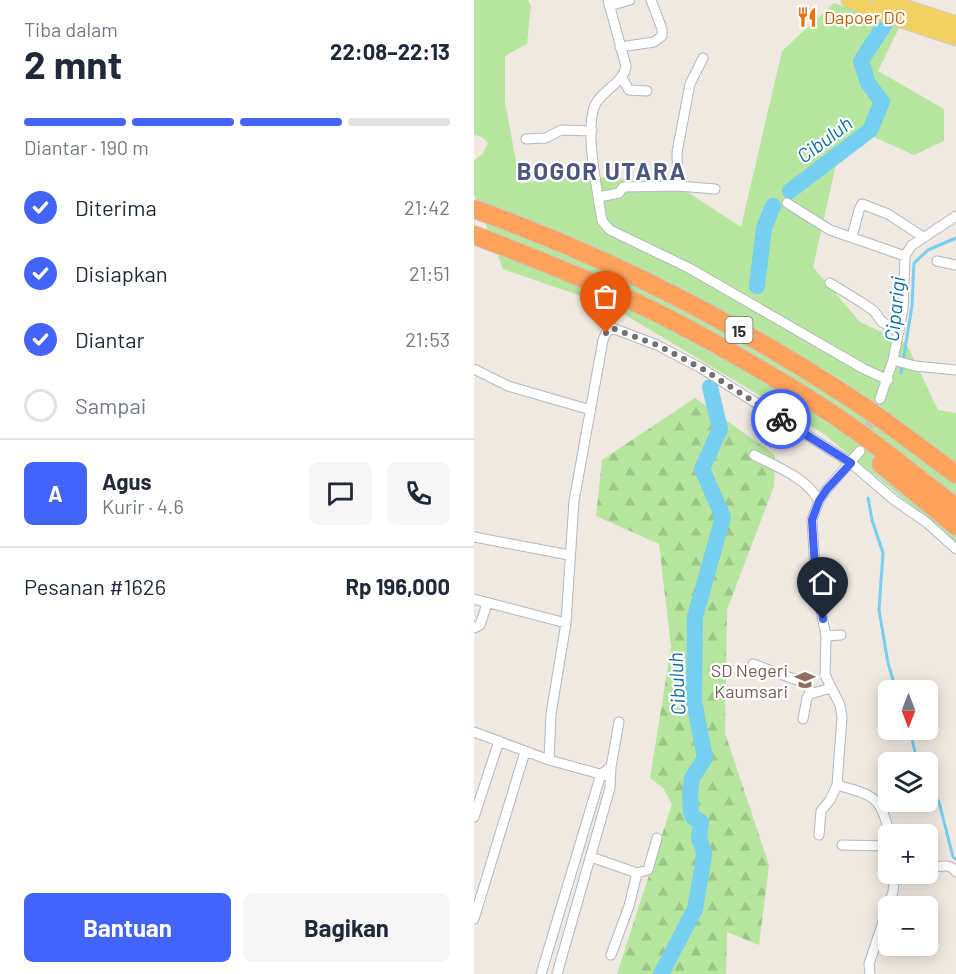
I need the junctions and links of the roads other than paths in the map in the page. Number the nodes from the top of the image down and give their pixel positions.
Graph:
1 (630, 0) edge
2 (651, 0) edge
3 (849, 0) edge
4 (609, 3) edge
5 (867, 3) edge
6 (882, 5) edge
7 (921, 20) junction
8 (956, 24) edge
9 (956, 38) edge
10 (620, 47) junction
11 (703, 58) dead end
12 (622, 78) junction
13 (647, 92) dead end
14 (592, 131) junction
15 (525, 139) dead end
16 (678, 186) junction
17 (715, 189) dead end
18 (599, 197) junction
19 (787, 202) dead end
20 (474, 208) edge
21 (956, 216) edge
22 (474, 235) edge
23 (852, 237) junction
24 (923, 237) junction
25 (905, 256) junction
26 (937, 261) dead end
27 (956, 264) edge
28 (830, 283) dead end
29 (899, 332) junction
30 (896, 361) junction
31 (474, 369) edge
32 (956, 370) edge
33 (888, 380) junction
34 (789, 387) junction
35 (880, 399) tunnel mouth
36 (591, 410) junction
37 (860, 451) tunnel mouth
38 (754, 455) dead end
39 (851, 463) junction
40 (956, 474) edge
41 (819, 501) junction
42 (956, 507) edge
43 (956, 526) edge
44 (474, 537) edge
45 (956, 549) edge
46 (569, 555) junction
47 (474, 599) edge
48 (487, 603) junction
49 (566, 623) junction
50 (474, 628) edge
51 (841, 635) dead end
52 (826, 636) junction
53 (753, 664) dead end
54 (831, 688) junction
55 (810, 694) junction
56 (803, 719) dead end
57 (619, 722) dead end
58 (474, 732) edge
59 (499, 741) junction
60 (525, 752) junction
61 (549, 760) junction
62 (611, 767) junction
63 (601, 774) junction
64 (612, 778) junction
65 (837, 785) junction
66 (474, 816) edge
67 (887, 824) edge
68 (819, 835) dead end
69 (657, 838) dead end
70 (842, 845) dead end
71 (878, 846) edge
72 (591, 857) junction
73 (938, 866) edge
74 (956, 872) edge
75 (637, 873) junction
76 (474, 919) edge
77 (878, 926) edge
78 (868, 927) dead end
79 (878, 940) edge
80 (610, 955) dead end
81 (541, 974) edge
82 (557, 974) edge
83 (870, 974) edge

1 - 4 street
2 - 10 street
3 - 5 main road
4 - 10 street
5 - 6 main road
6 - 7 main road
7 - 8 main road
7 - 9 main road
10 - 12 street
11 - 16 street
12 - 13 street
12 - 14 street
14 - 15 street
14 - 18 street
16 - 17 street
16 - 18 street
18 - 33 street
19 - 23 street
20 - 40 highway, 15
21 - 24 street
22 - 34 highway, 15
23 - 24 street
23 - 25 street
24 - 25 street
25 - 29 street
26 - 27 street
28 - 29 street
29 - 30 street
30 - 32 street
30 - 33 street
31 - 36 street
33 - 35 street
34 - 42 highway, 15
34 - 43 highway
36 - 39 street
36 - 46 street
37 - 39 street
38 - 41 street
39 - 41 street
39 - 45 street
41 - 52 street
44 - 46 street
46 - 49 street
47 - 48 street
48 - 49 street
48 - 50 street
49 - 61 street
51 - 52 street
52 - 54 street
53 - 55 street
54 - 55 street
54 - 65 street
55 - 56 street
57 - 62 street
58 - 59 street
59 - 60 street
59 - 66 street
60 - 61 street
60 - 76 street
61 - 63 street
62 - 63 street
62 - 64 street
63 - 64 street
63 - 81 street
64 - 72 street
65 - 67 street
65 - 68 street
69 - 75 street
70 - 71 street
72 - 75 street
72 - 82 street
73 - 74 street
75 - 80 street
77 - 78 street
79 - 83 street

